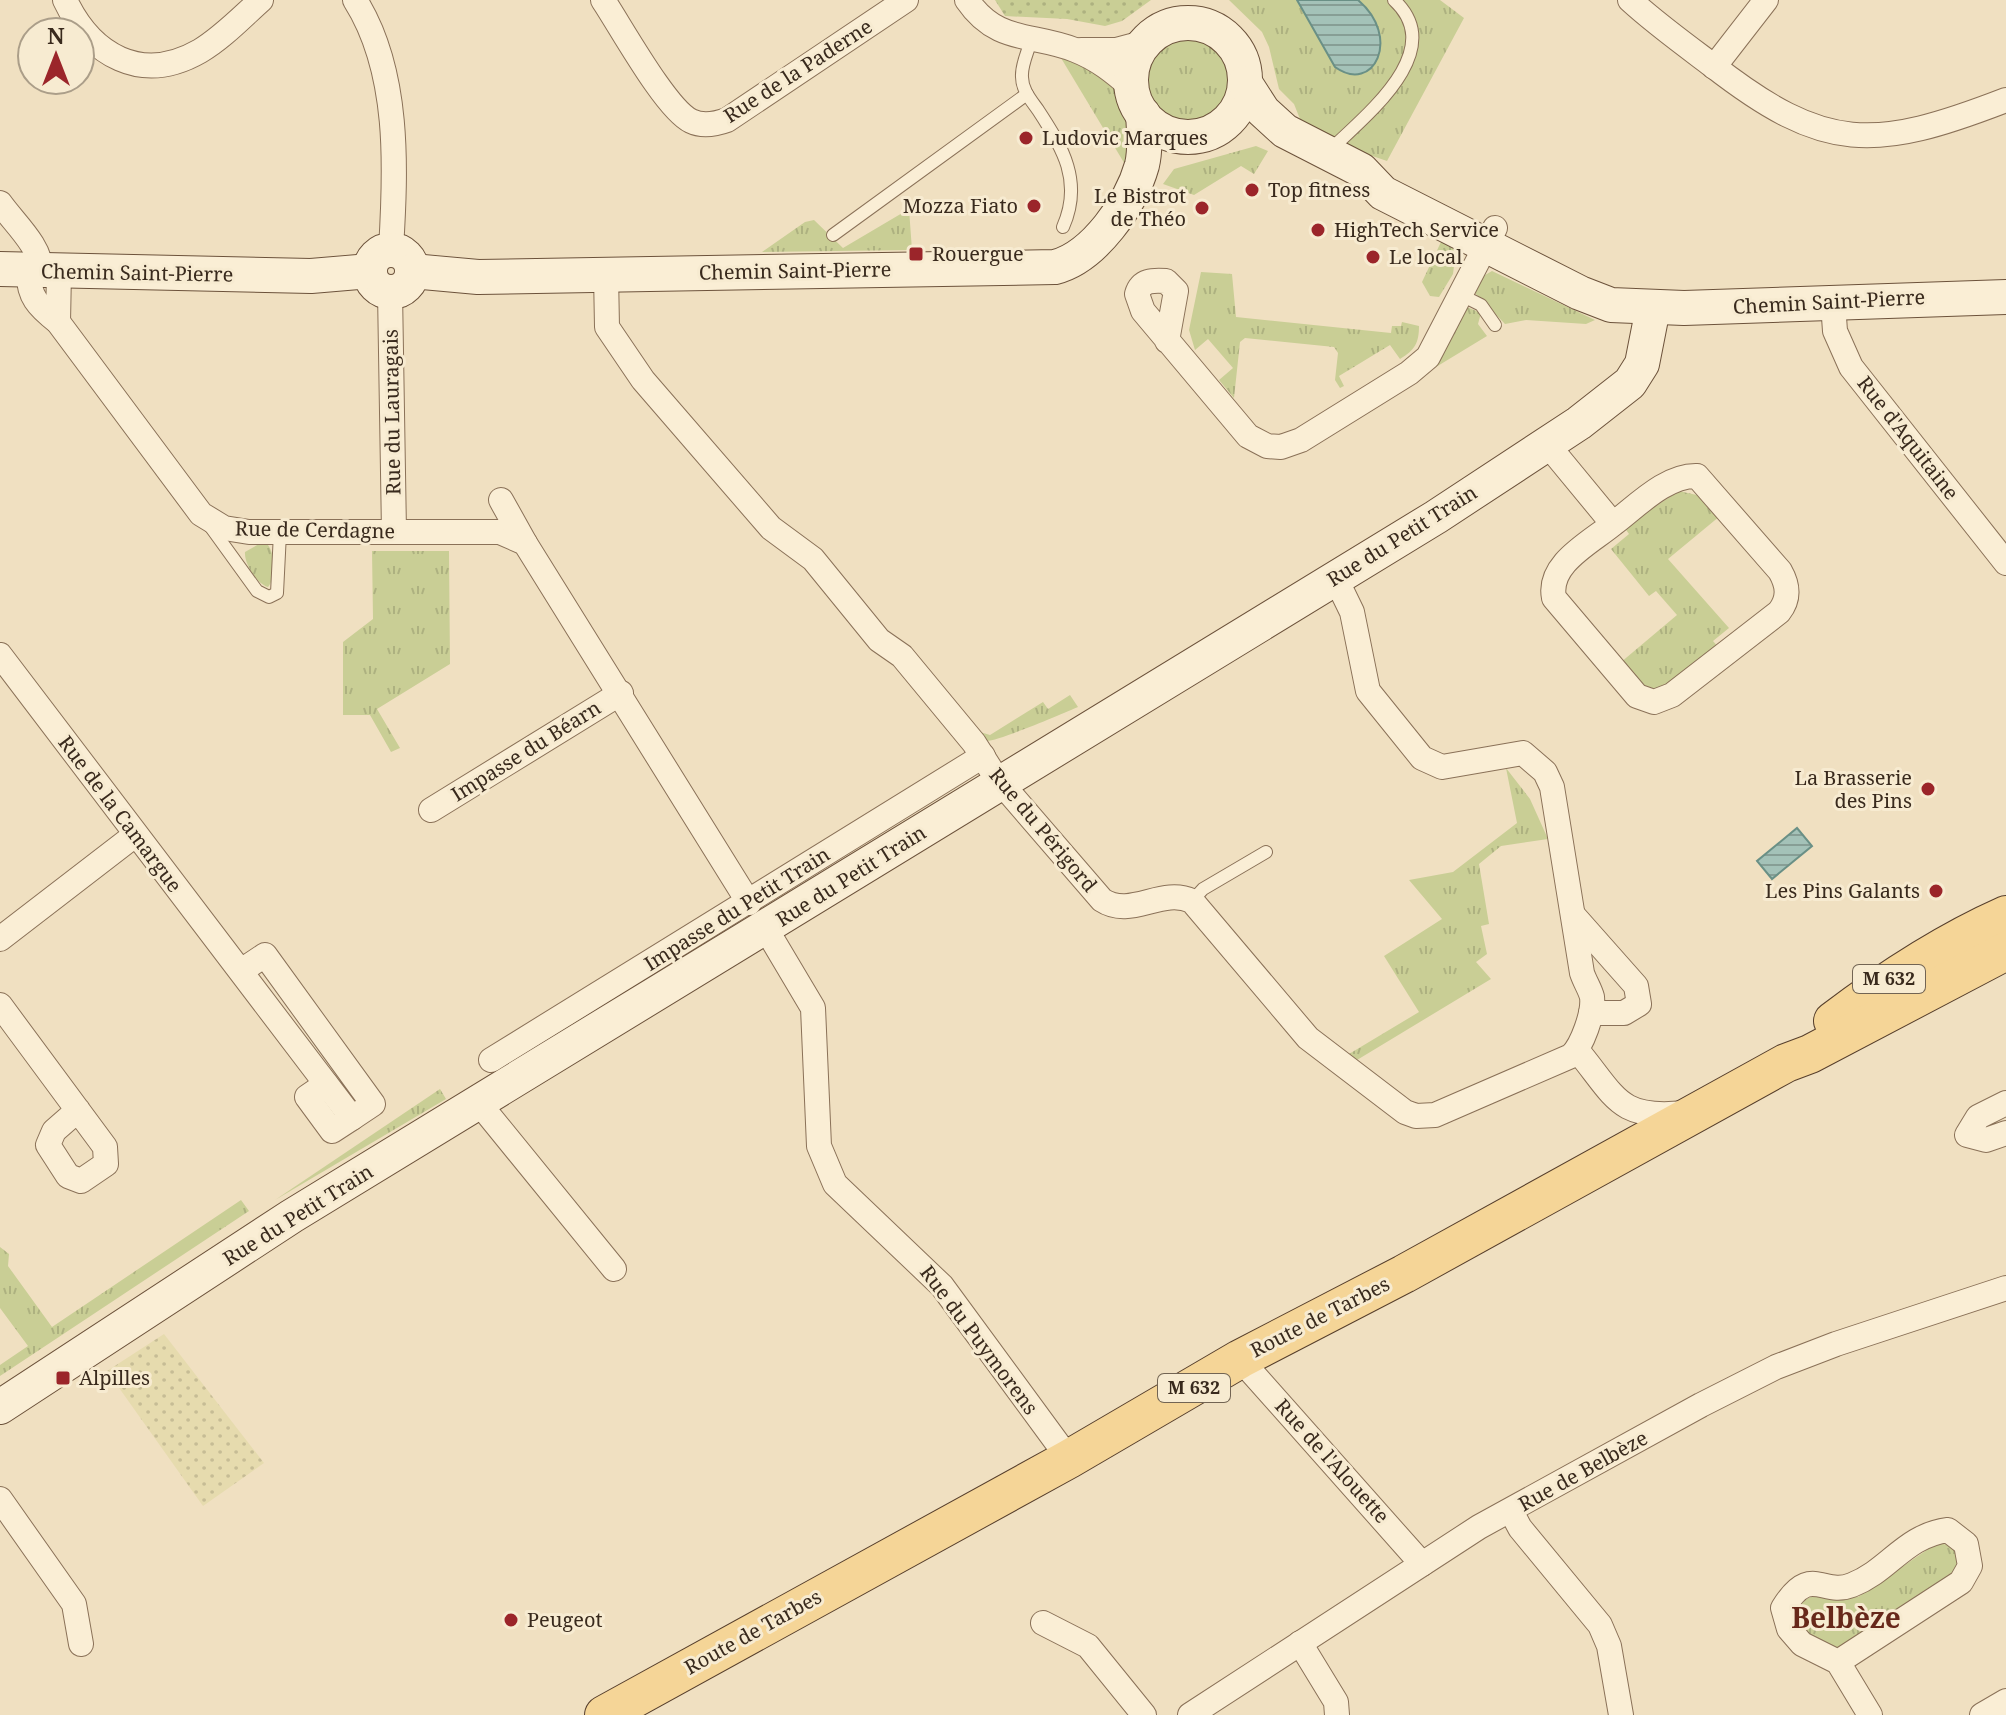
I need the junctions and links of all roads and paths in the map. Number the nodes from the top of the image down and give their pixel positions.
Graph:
1 (65, 0) edge
2 (261, 0) edge
3 (355, 0) edge
4 (603, 0) edge
5 (906, 0) edge
6 (967, 0) edge
7 (1202, 0) edge
8 (1394, 0) edge
9 (1630, 0) edge
10 (1766, 0) edge
11 (1165, 23) edge
12 (1218, 32) junction
13 (1031, 40) junction
14 (1074, 50) junction
15 (1714, 67) junction
16 (1245, 83) junction
17 (1027, 94) junction
18 (2006, 100) edge
19 (1137, 101) junction
20 (1223, 125) junction
21 (1285, 131) junction
22 (1186, 137) junction
23 (1327, 153) junction
24 (1136, 179) junction
25 (0, 203) edge
26 (1063, 227) dead end
27 (833, 235) dead end
28 (1491, 237) junction
29 (29, 270) edge
30 (391, 271) junction
31 (606, 274) junction
32 (1461, 295) junction
33 (2006, 297) edge
34 (1833, 303) junction
35 (1653, 308) junction
36 (1495, 325) dead end
37 (1167, 341) dead end
38 (1547, 444) junction
39 (501, 500) dead end
40 (201, 514) junction
41 (1613, 524) junction
42 (394, 532) junction
43 (280, 533) junction
44 (525, 543) junction
45 (2006, 563) edge
46 (1335, 577) junction
47 (0, 655) edge
48 (621, 693) junction
49 (993, 770) junction
50 (431, 810) dead end
51 (135, 835) junction
52 (1266, 852) dead end
53 (1192, 901) junction
54 (757, 916) junction
55 (1574, 916) junction
56 (1998, 937) edge
57 (0, 939) edge
58 (241, 971) junction
59 (0, 1005) edge
60 (1591, 1013) junction
61 (1577, 1050) junction
62 (491, 1060) dead end
63 (478, 1102) junction
64 (2006, 1103) edge
65 (78, 1110) dead end
66 (1699, 1111) junction
67 (2006, 1133) edge
68 (614, 1269) dead end
69 (2003, 1293) edge
70 (1240, 1359) junction
71 (0, 1407) edge
72 (1069, 1459) junction
73 (0, 1499) edge
74 (1511, 1511) junction
75 (1422, 1564) junction
76 (1043, 1623) dead end
77 (1300, 1643) junction
78 (81, 1644) dead end
79 (1838, 1662) junction
80 (2006, 1701) edge
81 (604, 1715) edge
82 (1144, 1715) edge
83 (1190, 1715) edge
84 (1337, 1715) edge
85 (1621, 1715) edge
86 (1870, 1715) edge
87 (1982, 1715) edge

1 - 2 street
3 - 30 street, Rue du Lauragais
4 - 5 street, Rue de la Paderne
6 - 13 street
7 - 12 main road
8 - 23 lane
9 - 15 street
10 - 15 street
11 - 12 main road
11 - 14 street
11 - 19 main road
12 - 16 main road
13 - 14 street
13 - 17 lane
14 - 19 street
15 - 18 street
16 - 20 main road
16 - 21 main road, Chemin Saint-Pierre
17 - 26 lane
17 - 27 lane
19 - 22 main road
19 - 24 main road, Chemin Saint-Pierre
20 - 21 main road, Chemin Saint-Pierre
20 - 22 main road
21 - 23 main road, Chemin Saint-Pierre
22 - 24 main road, Chemin Saint-Pierre
23 - 28 main road, Chemin Saint-Pierre
24 - 31 main road, Chemin Saint-Pierre
25 - 29 street
28 - 32 street
28 - 35 main road, Chemin Saint-Pierre
29 - 30 main road, Chemin Saint-Pierre
29 - 40 street, Rue de Cerdagne
30 - 31 main road, Chemin Saint-Pierre
30 - 42 street, Rue du Lauragais
31 - 49 street, Rue du Périgord
32 - 36 lane
32 - 37 street
33 - 34 main road, Chemin Saint-Pierre
34 - 35 main road, Chemin Saint-Pierre
34 - 45 street, Rue d'Aquitaine
35 - 38 main road, Rue du Petit Train
38 - 41 street
38 - 46 main road, Rue du Petit Train
39 - 44 street
40 - 43 street, Rue de Cerdagne
40 - 43 lane
41 - 41 street
42 - 43 street, Rue de Cerdagne
42 - 44 street, Rue de Cerdagne
44 - 48 street
46 - 49 main road, Rue du Petit Train
46 - 55 street
47 - 51 street, Rue de la Camargue
48 - 50 street, Impasse du Béarn
48 - 54 street
49 - 53 street, Rue du Périgord
49 - 54 main road, Rue du Petit Train
51 - 57 street
51 - 58 street, Rue de la Camargue
52 - 53 lane
53 - 61 street
54 - 62 street, Impasse du Petit Train
54 - 63 main road, Rue du Petit Train
54 - 72 street, Rue du Puymorens
55 - 60 street
55 - 60 street
56 - 66 main road, Route de Tarbes / M 632
58 - 58 street, Rue de la Camargue
59 - 65 street
60 - 61 street
61 - 66 street
63 - 68 street
63 - 71 main road, Rue du Petit Train
64 - 67 street
66 - 70 main road, Route de Tarbes / M 632
69 - 74 street, Rue de Belbèze
70 - 72 main road, Route de Tarbes / M 632
70 - 75 street, Rue de l'Alouette
72 - 81 main road, Route de Tarbes / M 632
73 - 78 street
74 - 75 street, Rue de Belbèze
74 - 85 street
75 - 77 street, Rue de Belbèze
76 - 82 street
77 - 83 street, Rue de Belbèze
77 - 84 street
79 - 79 street
79 - 86 street
80 - 87 street

